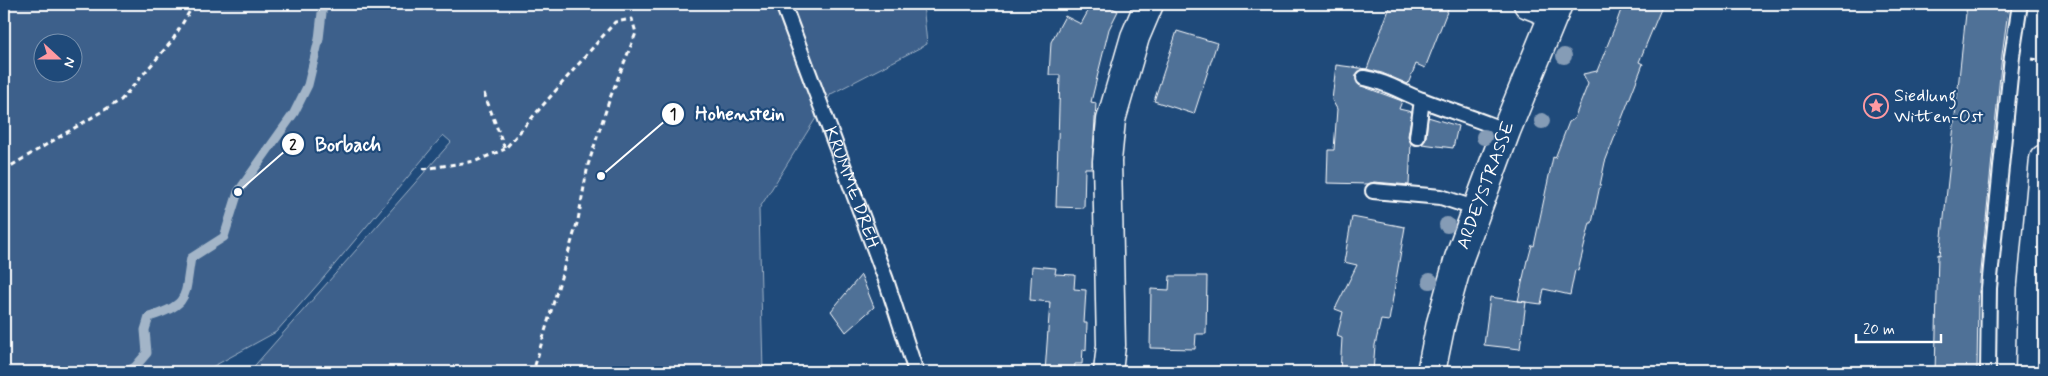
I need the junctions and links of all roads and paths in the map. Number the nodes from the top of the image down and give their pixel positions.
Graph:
1 (194, 4) edge
2 (783, 4) edge
3 (1149, 4) edge
4 (1528, 4) edge
5 (2020, 4) edge
6 (1556, 9) edge
7 (1364, 78) dead end
8 (484, 93) dead end
9 (1422, 100) junction
10 (1506, 131) junction
11 (1417, 137) dead end
12 (505, 149) junction
13 (2044, 159) edge
14 (422, 169) dead end
15 (4, 170) edge
16 (1373, 191) dead end
17 (1477, 209) junction
18 (533, 372) edge
19 (916, 372) edge
20 (1108, 372) edge
21 (1432, 372) edge
22 (1988, 372) edge
23 (2030, 372) edge

1 - 15 path
2 - 19 lane, KRUMME DREH
3 - 20 street
4 - 6 street
5 - 22 lane
6 - 10 street, ARDEYSTRASSE
7 - 9 lane
8 - 12 path
9 - 10 lane
9 - 11 lane
10 - 17 street, ARDEYSTRASSE
12 - 14 path
12 - 18 path
13 - 23 street
16 - 17 lane
17 - 21 street, ARDEYSTRASSE

